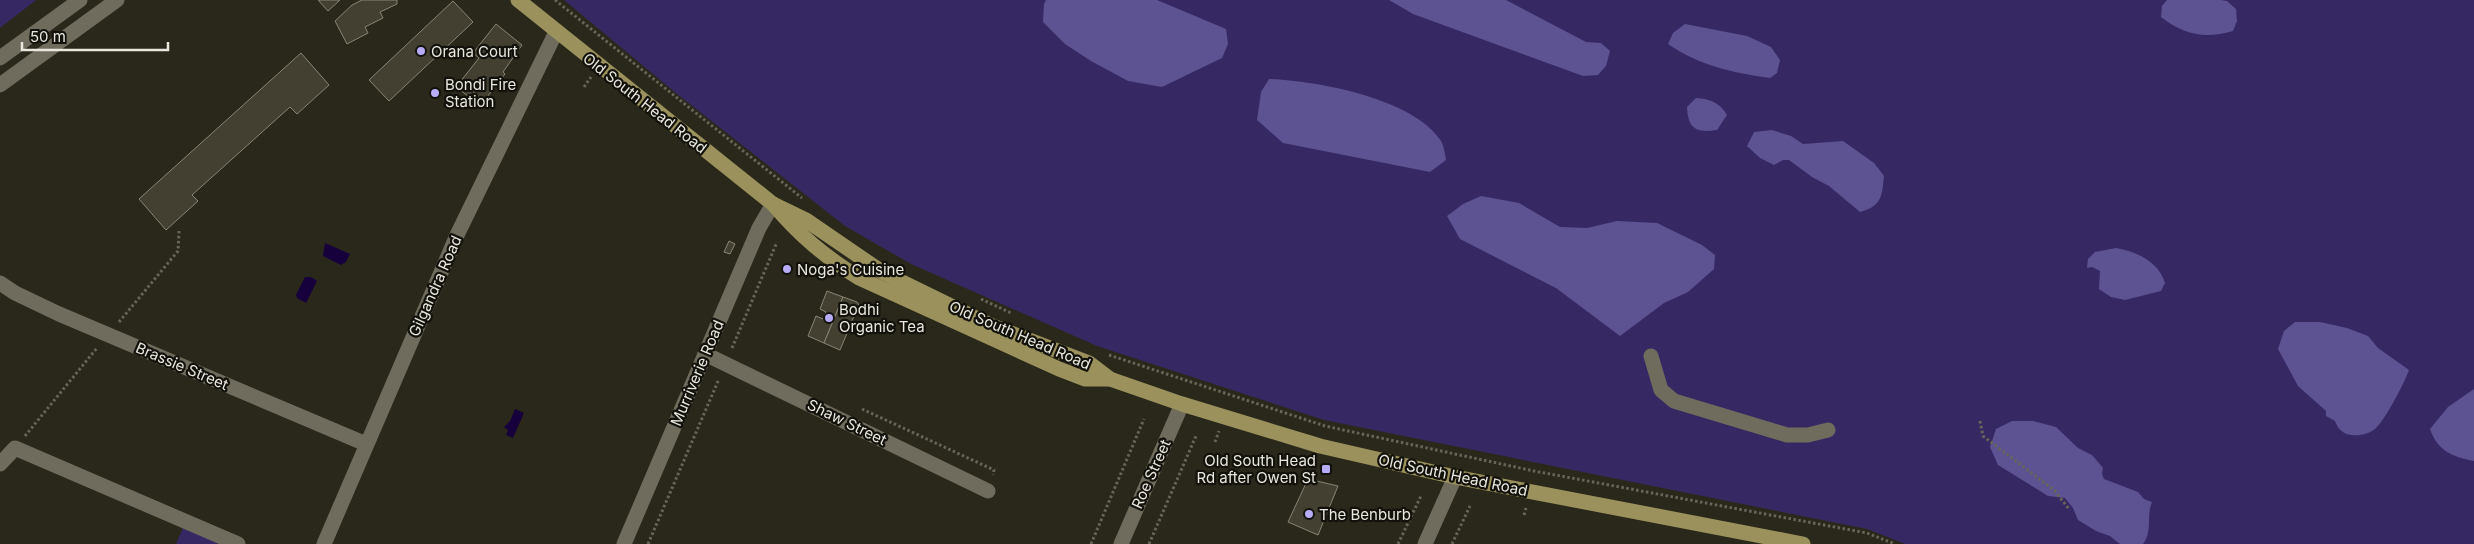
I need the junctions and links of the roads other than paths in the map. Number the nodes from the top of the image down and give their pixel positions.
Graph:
1 (80, 0) edge
2 (117, 0) edge
3 (518, 0) edge
4 (556, 32) junction
5 (0, 58) edge
6 (0, 85) edge
7 (773, 204) junction
8 (0, 284) edge
9 (705, 354) junction
10 (1651, 356) dead end
11 (1182, 404) junction
12 (1828, 430) dead end
13 (366, 444) junction
14 (0, 464) edge
15 (1455, 477) junction
16 (988, 491) dead end
17 (1777, 542) edge
18 (238, 544) edge
19 (324, 544) edge
20 (624, 544) edge
21 (1120, 544) edge
22 (1425, 544) edge
23 (1804, 544) edge

1 - 5 street
2 - 6 street
3 - 4 main road, Old South Head Road
4 - 7 main road, Old South Head Road
4 - 13 street, Gilgandra Road
7 - 9 street, Murriverie Road
7 - 11 main road, Old South Head Road
8 - 13 street, Brassie Street
9 - 16 street, Shaw Street
9 - 20 street, Murriverie Road
10 - 12 street
11 - 15 main road, Old South Head Road
11 - 21 street, Roe Street
13 - 19 street, Gilgandra Road
14 - 18 street
15 - 17 main road, Old South Head Road
15 - 22 street
17 - 23 main road, Old South Head Road

